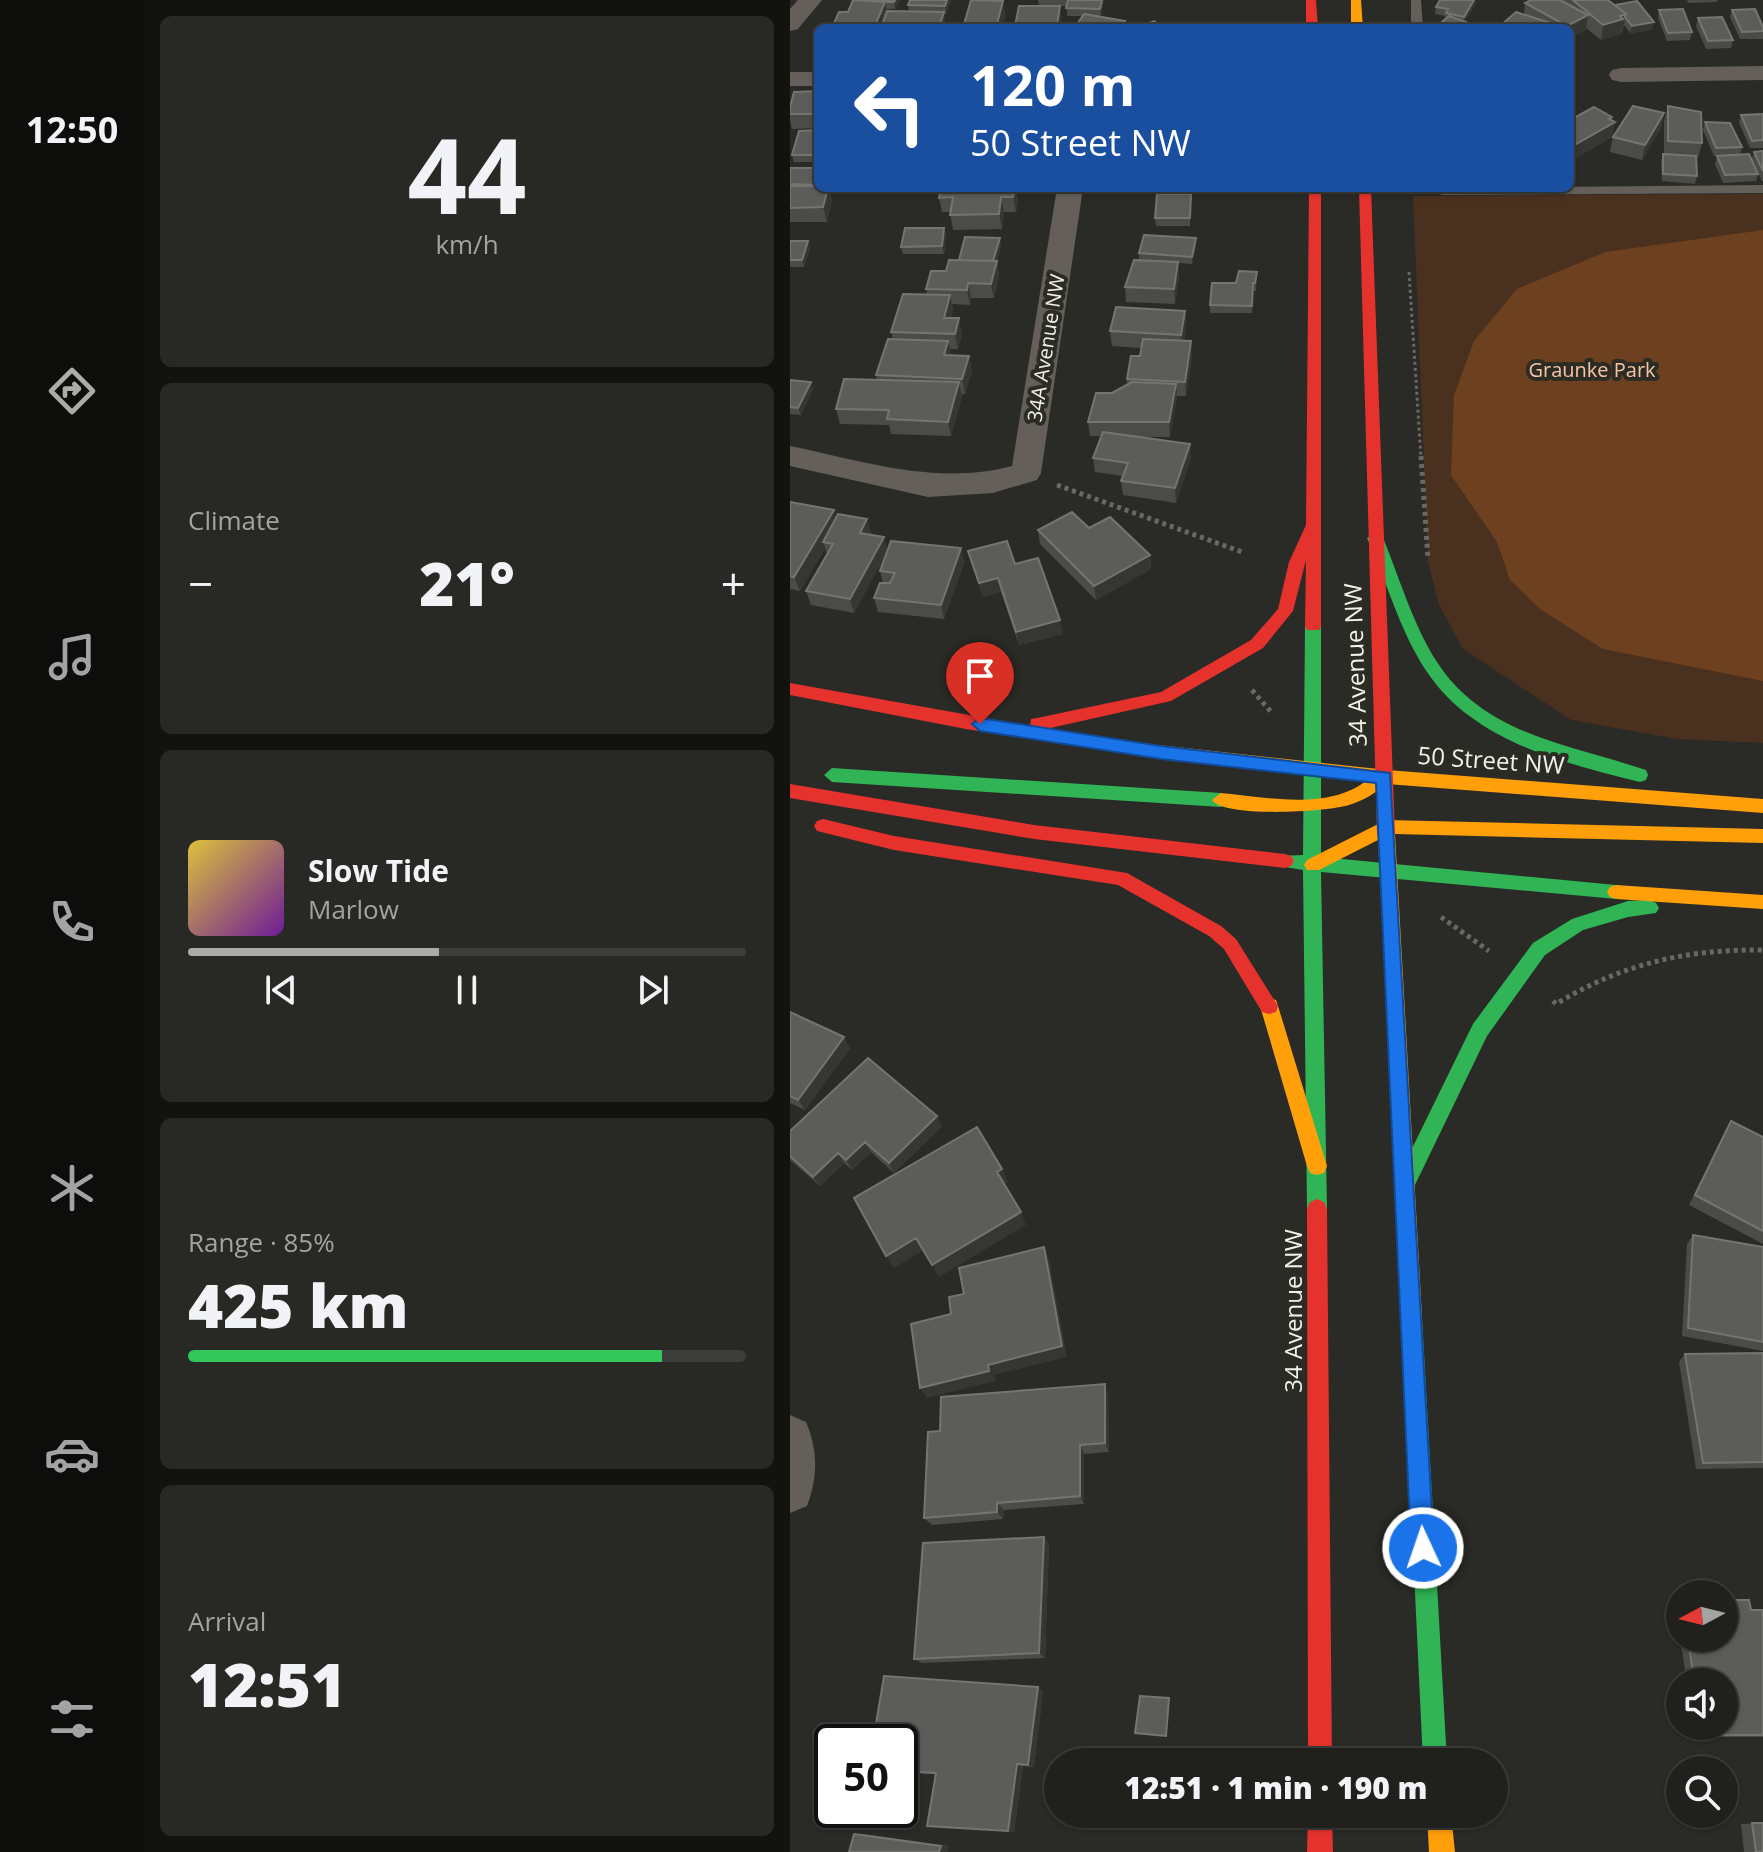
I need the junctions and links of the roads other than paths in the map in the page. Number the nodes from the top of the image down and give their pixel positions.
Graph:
1 (810, 0) edge
2 (1311, 0) edge
3 (1356, 0) edge
4 (1416, 0) edge
5 (790, 24) edge
6 (1312, 24) edge
7 (1357, 24) edge
8 (1417, 24) edge
9 (1763, 73) edge
10 (1621, 75) dead end
11 (790, 79) edge
12 (814, 79) edge
13 (1763, 189) edge
14 (1574, 190) edge
15 (1069, 192) edge
16 (1315, 192) edge
17 (1365, 192) edge
18 (790, 456) edge
19 (1313, 526) junction
20 (1375, 538) junction
21 (790, 689) edge
22 (1011, 730) junction
23 (1314, 769) junction
24 (810, 774) dead end
25 (1384, 777) junction
26 (790, 791) edge
27 (1313, 806) junction
28 (1763, 806) edge
29 (806, 822) dead end
30 (1386, 827) junction
31 (1763, 836) edge
32 (1313, 865) junction
33 (1389, 873) junction
34 (1755, 902) edge
35 (1317, 1166) junction
36 (1406, 1182) junction
37 (790, 1438) edge
38 (790, 1489) edge
39 (1320, 1748) edge
40 (1434, 1748) edge
41 (1320, 1828) edge
42 (1440, 1828) edge
43 (1320, 1852) edge
44 (1442, 1852) edge

1 - 5 street
2 - 6 main road
3 - 7 main road
4 - 8 lane
9 - 10 street
11 - 12 street
13 - 14 lane
15 - 18 street, 34A Avenue NW
16 - 19 main road, 34 Avenue NW
17 - 20 main road, 34 Avenue NW
19 - 22 main road
19 - 23 main road, 34 Avenue NW
20 - 25 main road, 34 Avenue NW
20 - 28 main road
21 - 22 main road, 50 Street NW
22 - 23 main road, 50 Street NW
23 - 25 main road, 50 Street NW
23 - 27 main road, 34 Avenue NW
24 - 27 main road
25 - 27 main road
25 - 28 main road, 50 Street NW
25 - 30 main road, 34 Avenue NW
26 - 32 main road
27 - 32 main road, 34 Avenue NW
29 - 35 main road
30 - 31 main road
30 - 32 main road
30 - 33 main road, 34 Avenue NW
32 - 33 main road
32 - 35 main road, 34 Avenue NW
33 - 34 main road
33 - 36 main road, 34 Avenue NW
34 - 36 main road
35 - 39 main road, 34 Avenue NW
36 - 40 main road, 34 Avenue NW
37 - 38 street
41 - 43 main road
42 - 44 main road

